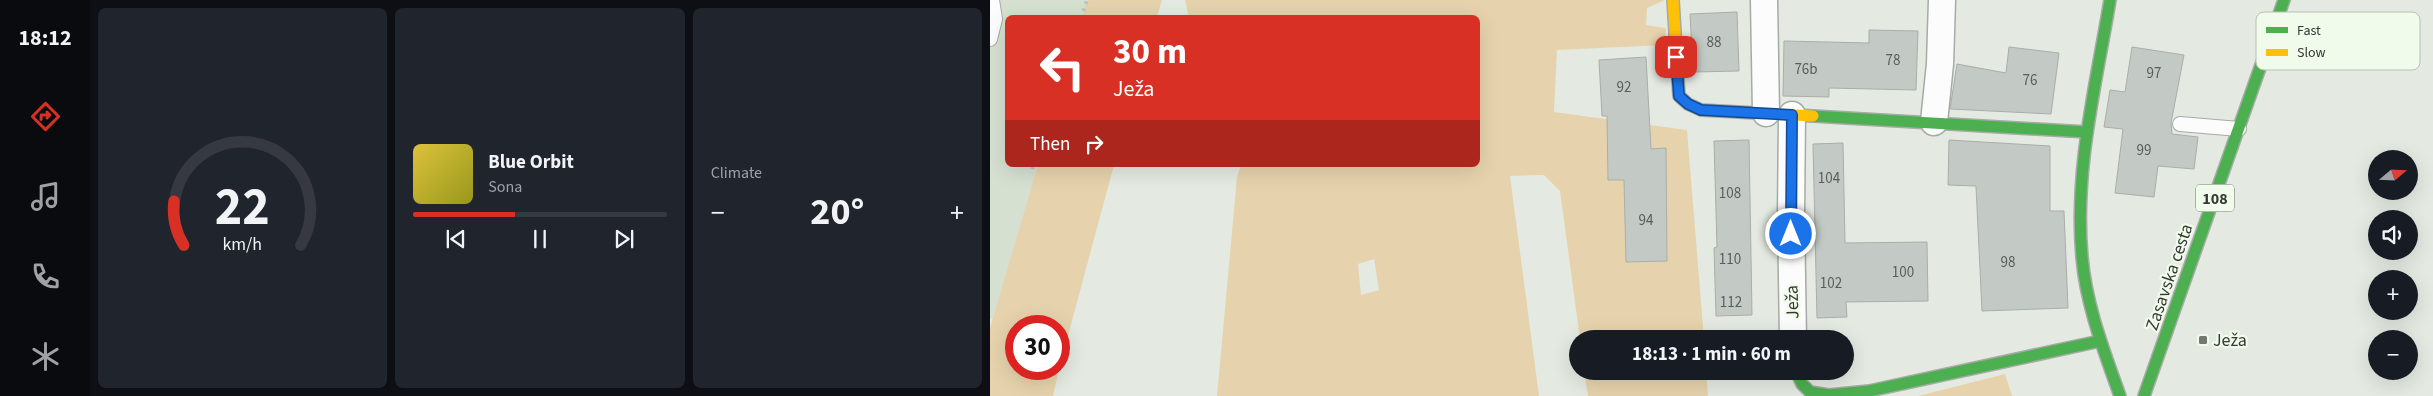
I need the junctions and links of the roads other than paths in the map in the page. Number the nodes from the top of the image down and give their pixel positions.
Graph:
1 (992, 0) edge
2 (1673, 0) edge
3 (1764, 0) edge
4 (1942, 0) edge
5 (2110, 0) edge
6 (2284, 0) edge
7 (2280, 12) edge
8 (990, 38) edge
9 (2259, 70) edge
10 (1766, 113) junction
11 (1792, 115) junction
12 (1934, 122) junction
13 (2180, 124) dead end
14 (2238, 130) junction
15 (2087, 132) junction
16 (1793, 330) edge
17 (2100, 342) junction
18 (1800, 380) edge
19 (2120, 396) edge
20 (2144, 396) edge

1 - 8 lane
2 - 10 street
3 - 10 street
4 - 12 street
5 - 15 street
6 - 7 street, Zasavska cesta / 108
9 - 14 street, Zasavska cesta / 108
10 - 11 street
11 - 12 street
11 - 16 street, Ježa
12 - 15 street
13 - 14 lane
14 - 20 street, Zasavska cesta / 108
15 - 17 street
17 - 18 street
17 - 19 street

